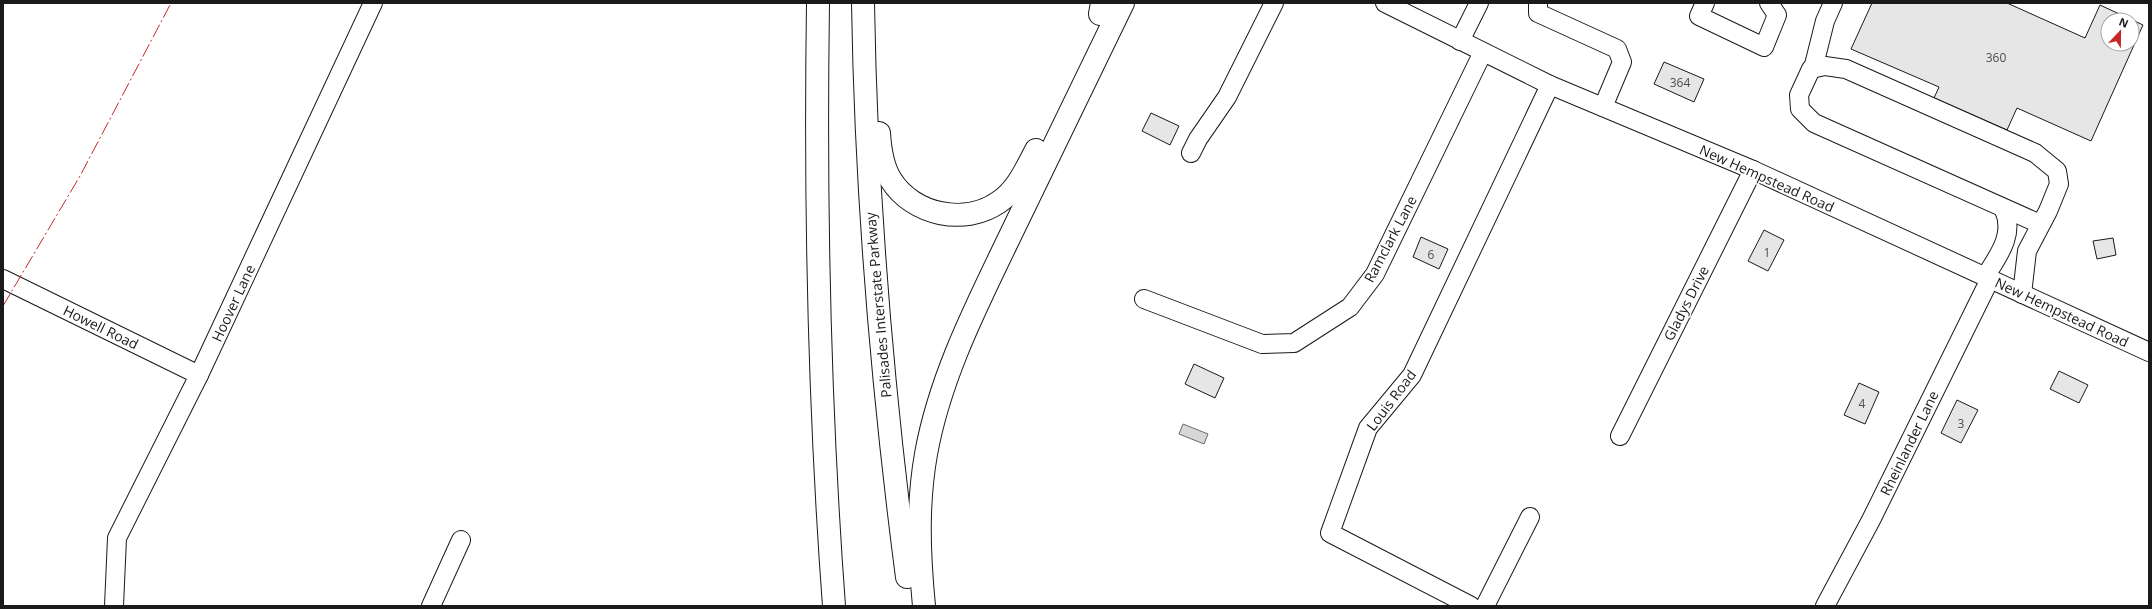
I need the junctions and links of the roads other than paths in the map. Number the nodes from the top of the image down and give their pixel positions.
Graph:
1 (373, 3) edge
2 (818, 3) edge
3 (863, 3) edge
4 (868, 3) edge
5 (1123, 3) edge
6 (1274, 3) edge
7 (1385, 3) edge
8 (1479, 3) edge
9 (1538, 3) edge
10 (1705, 3) edge
11 (1769, 3) edge
12 (1833, 3) edge
13 (1103, 7) edge
14 (1460, 41) junction
15 (1483, 52) junction
16 (1812, 69) junction
17 (1550, 85) junction
18 (1604, 107) junction
19 (1190, 153) dead end
20 (1753, 170) junction
21 (2004, 210) junction
22 (2040, 224) junction
23 (1988, 278) junction
24 (3, 279) edge
25 (2022, 294) junction
26 (1144, 299) dead end
27 (2148, 350) edge
28 (199, 375) junction
29 (1620, 436) dead end
30 (1530, 517) dead end
31 (462, 540) dead end
32 (114, 606) edge
33 (431, 606) edge
34 (834, 606) edge
35 (912, 606) edge
36 (924, 606) edge
37 (1471, 606) edge
38 (1485, 606) edge
39 (1825, 606) edge

1 - 28 street, Hoover Lane
2 - 34 highway
3 - 35 highway, Palisades Interstate Parkway
4 - 13 highway
5 - 36 highway
6 - 19 street
7 - 14 street, New Hempstead Road
8 - 14 street
9 - 18 street
10 - 11 street
12 - 16 street
14 - 15 street, New Hempstead Road
15 - 17 street, New Hempstead Road
15 - 26 street, Ramclark Lane
16 - 21 street
16 - 22 street
17 - 18 street, New Hempstead Road
17 - 37 street, Louis Road
18 - 20 street, New Hempstead Road
20 - 23 street, New Hempstead Road
20 - 29 street, Gladys Drive
21 - 22 street
21 - 23 street, Rheinlander Lane
22 - 25 street
23 - 25 street, New Hempstead Road
23 - 39 street, Rheinlander Lane
24 - 28 street, Howell Road
25 - 27 street, New Hempstead Road
28 - 32 street, Hoover Lane
30 - 38 street
31 - 33 street

